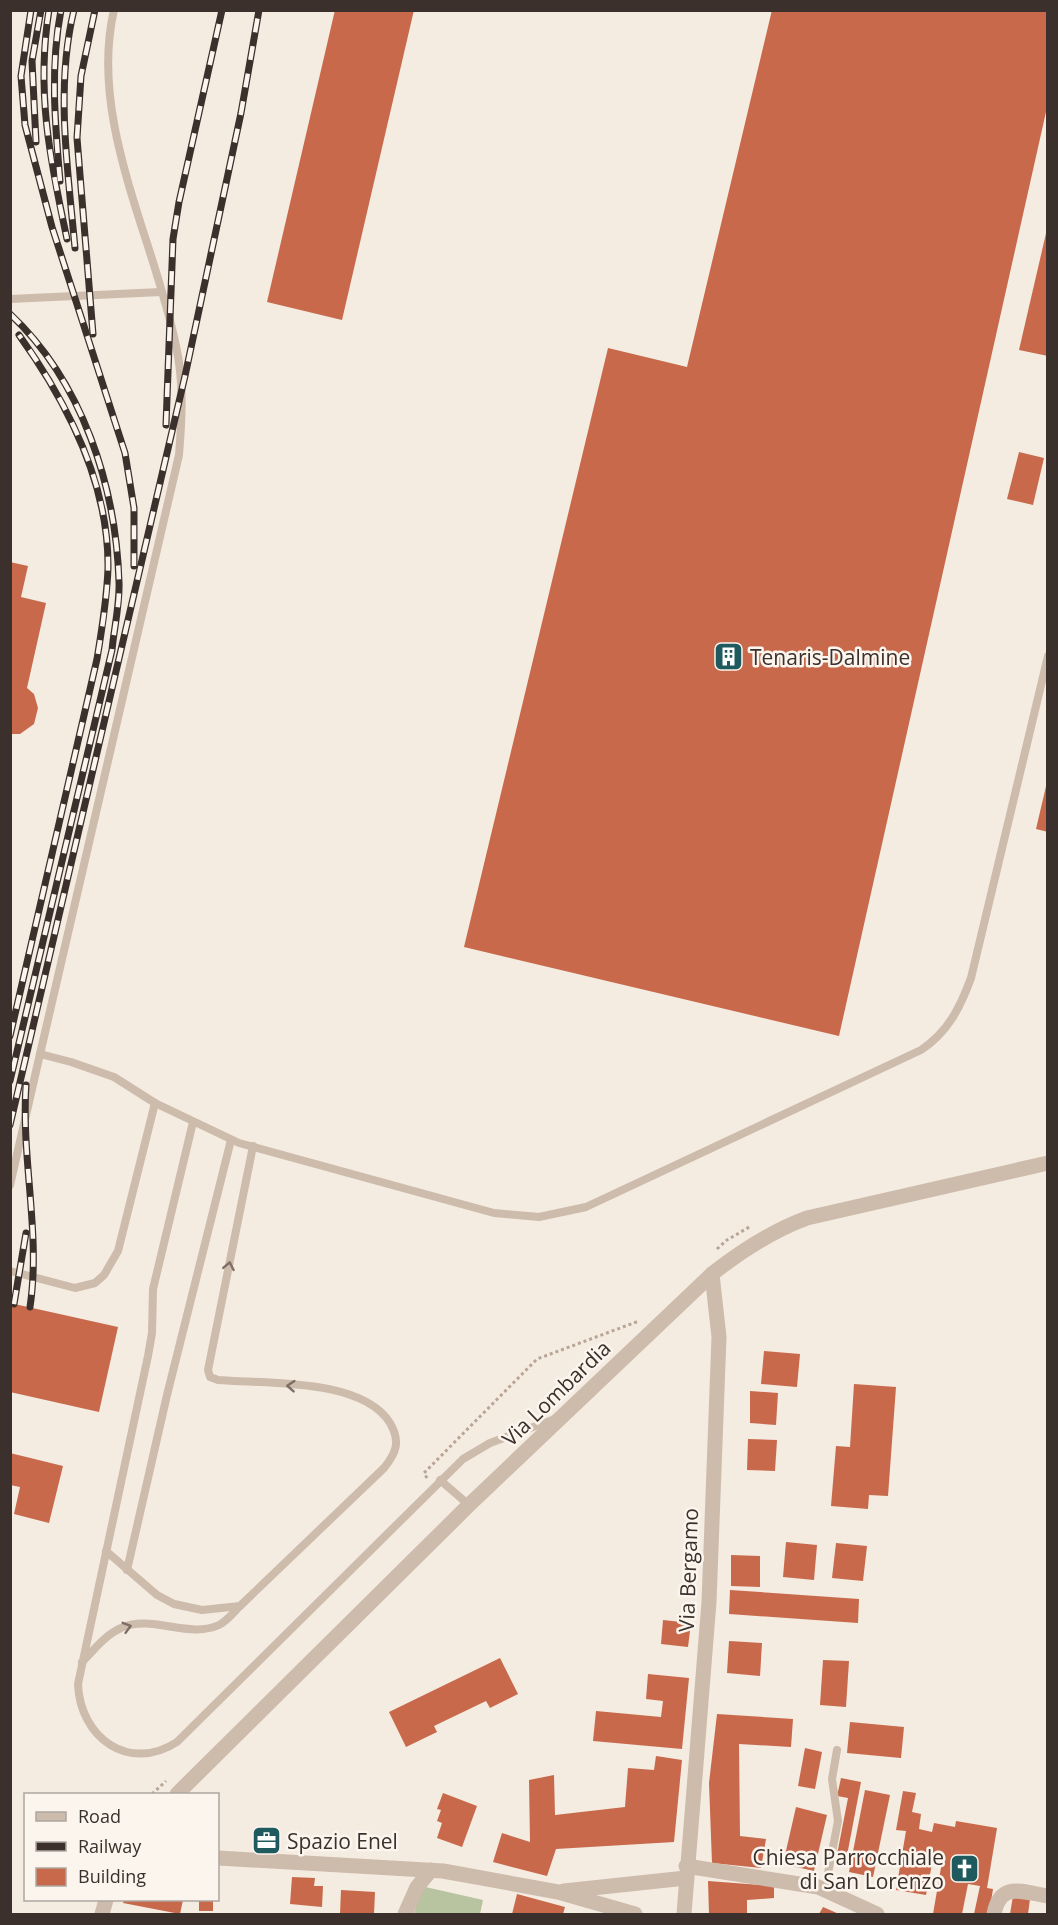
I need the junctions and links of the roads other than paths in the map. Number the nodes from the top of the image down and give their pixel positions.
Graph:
1 (114, 10) edge
2 (160, 292) junction
3 (10, 299) edge
4 (1047, 656) edge
5 (40, 1054) junction
6 (155, 1103) junction
7 (193, 1122) junction
8 (231, 1140) junction
9 (253, 1146) junction
10 (1047, 1163) edge
11 (10, 1185) edge
12 (10, 1271) edge
13 (712, 1274) junction
14 (561, 1417) junction
15 (440, 1480) junction
16 (469, 1505) junction
17 (106, 1551) junction
18 (127, 1570) junction
19 (240, 1606) junction
20 (82, 1662) junction
21 (837, 1750) dead end
22 (178, 1793) edge
23 (219, 1858) edge
24 (430, 1870) junction
25 (686, 1872) junction
26 (618, 1884) junction
27 (825, 1889) junction
28 (558, 1892) junction
29 (1047, 1896) edge
30 (615, 1909) junction
31 (405, 1914) edge
32 (635, 1914) edge
33 (684, 1914) edge
34 (877, 1914) edge
35 (994, 1914) edge

1 - 2 lane
2 - 3 lane
2 - 5 lane
4 - 9 lane
5 - 6 lane
5 - 11 lane
6 - 7 lane
6 - 12 lane
7 - 8 lane
7 - 17 lane
8 - 9 lane
8 - 18 lane
19 -> 9 lane
10 - 13 street, Via Lombardia
13 - 14 street, Via Lombardia
13 - 25 street, Via Bergamo
14 - 15 lane
14 - 16 street, Via Lombardia
15 - 16 lane
15 - 20 lane
16 - 22 street, Via Lombardia
17 - 18 lane
17 - 20 lane
18 - 19 lane
20 -> 19 lane
21 - 27 lane
23 - 24 street
24 - 28 street
24 - 31 street
25 - 26 street
25 - 27 street
25 - 33 street, Via Bergamo
26 - 28 street
26 - 30 street
27 - 34 street
28 - 30 street
29 - 35 street
30 - 32 street

